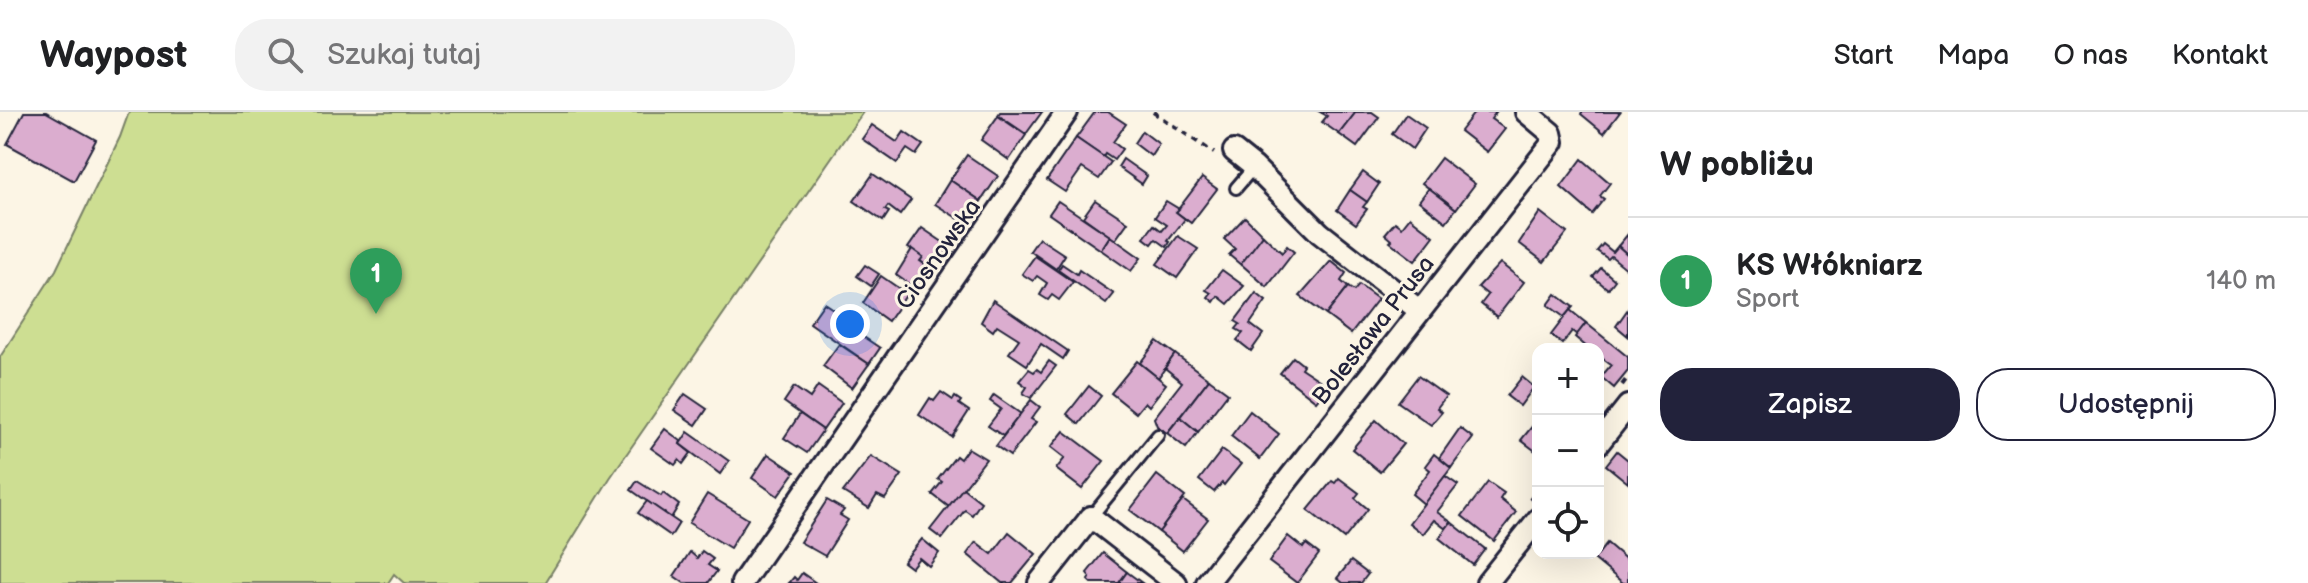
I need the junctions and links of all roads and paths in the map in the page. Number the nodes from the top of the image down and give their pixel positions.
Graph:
1 (1067, 112) edge
2 (1526, 112) edge
3 (1234, 151) dead end
4 (1254, 167) junction
5 (1236, 188) dead end
6 (1420, 311) junction
7 (1628, 406) edge
8 (1158, 435) dead end
9 (1604, 436) edge
10 (1091, 517) junction
11 (1532, 527) edge
12 (742, 583) edge
13 (1039, 583) edge
14 (1176, 583) edge
15 (1207, 583) edge
16 (1487, 583) edge

1 - 12 street, Ciosnowska
2 - 6 street, Bolesława Prusa
3 - 4 street
4 - 5 lane
4 - 6 street
6 - 15 street, Bolesława Prusa
7 - 9 street
8 - 10 lane
10 - 13 street
10 - 14 street
11 - 16 street

